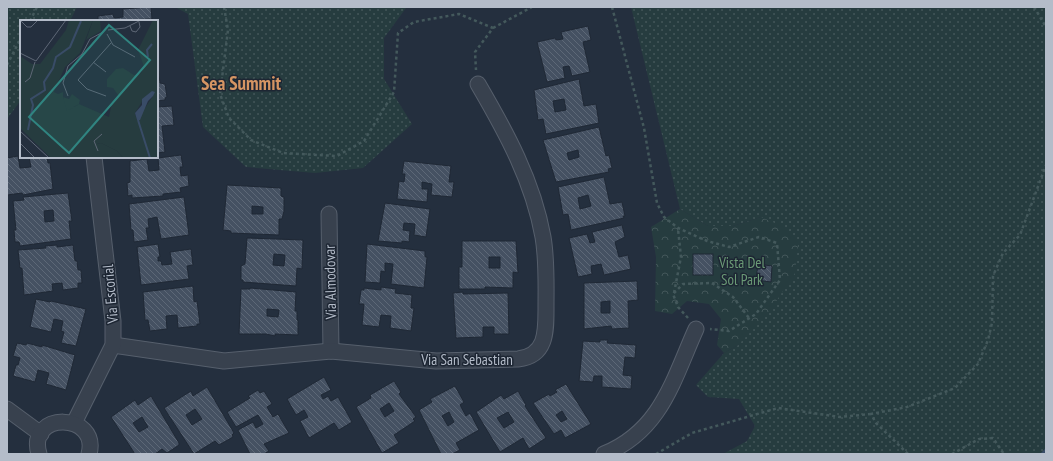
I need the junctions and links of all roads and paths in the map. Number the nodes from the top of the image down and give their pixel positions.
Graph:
1 (37, 7) edge
2 (224, 7) edge
3 (532, 7) edge
4 (612, 7) edge
5 (1034, 7) edge
6 (30, 20) edge
7 (1046, 27) edge
8 (493, 28) junction
9 (20, 40) edge
10 (7, 65) edge
11 (478, 84) joint
12 (94, 158) edge
13 (1046, 165) edge
14 (329, 214) dead end
15 (678, 228) junction
16 (673, 294) junction
17 (749, 318) junction
18 (696, 328) junction
19 (113, 345) junction
20 (332, 351) junction
21 (7, 409) edge
22 (871, 414) junction
23 (74, 423) junction
24 (41, 434) junction
25 (39, 454) edge
26 (89, 454) edge
27 (604, 454) edge
28 (656, 454) edge
29 (908, 454) edge
30 (952, 454) edge
31 (1004, 454) edge

1 - 6 path
2 - 8 path
3 - 8 path
4 - 15 path
5 - 7 path
8 - 11 path
9 - 10 path
11 - 20 street, Via San Sebastian
12 - 19 street, Via Escorial
13 - 22 path
14 - 20 street, Via Almodovar
15 - 16 path
15 - 17 path
16 - 17 path
16 - 18 path
17 - 18 path
18 - 27 street
19 - 20 street, Via San Sebastian
19 - 23 street, Via Escorial
21 - 24 street
22 - 28 path
22 - 29 path
23 - 24 street
23 - 26 street
24 - 25 street
30 - 31 path

